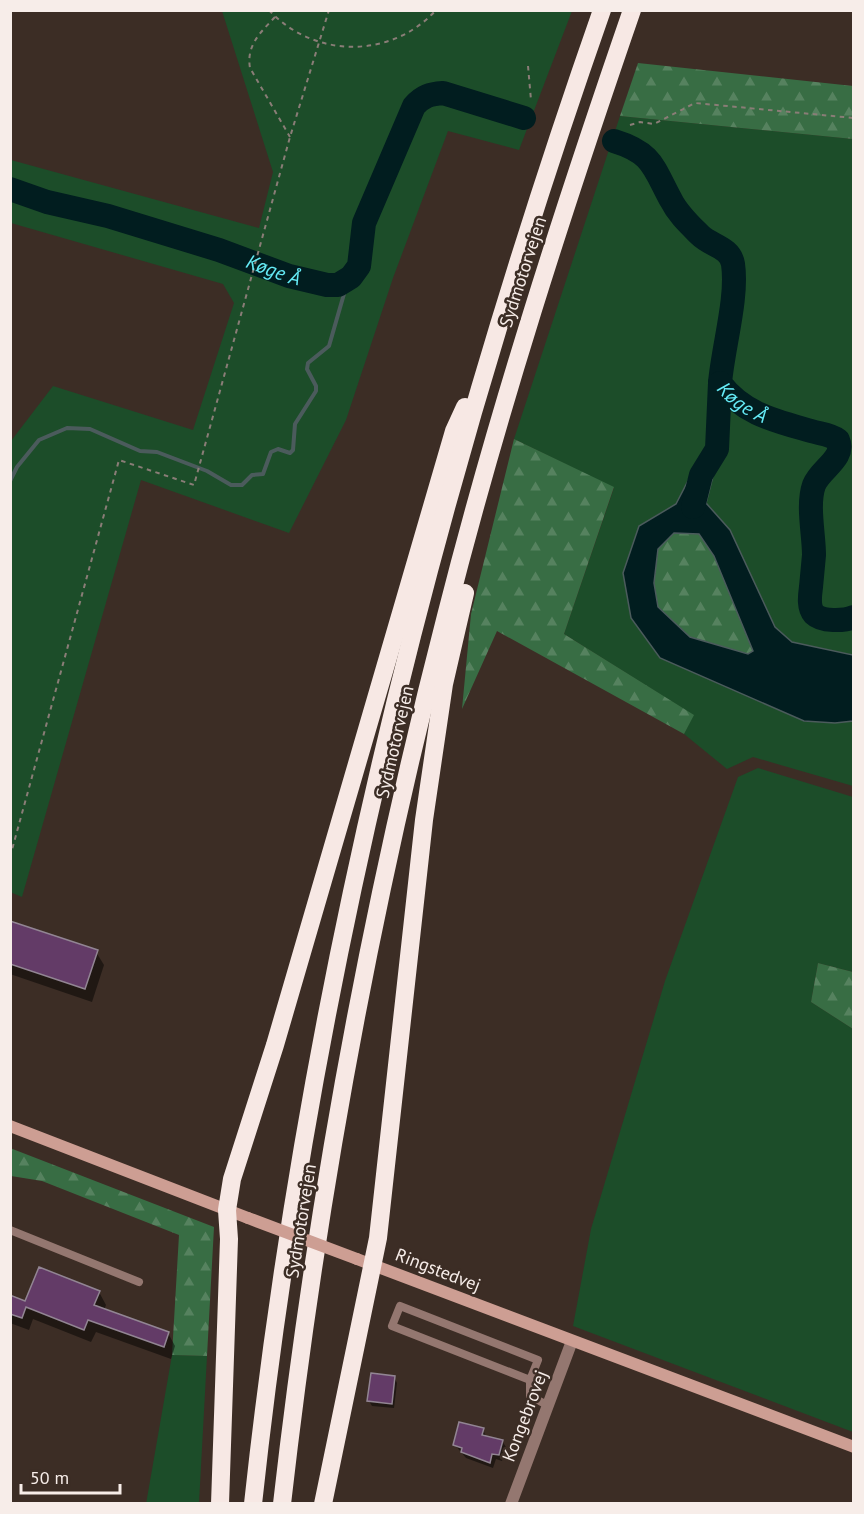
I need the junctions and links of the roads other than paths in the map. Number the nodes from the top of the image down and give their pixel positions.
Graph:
1 (602, 10) edge
2 (632, 10) edge
3 (490, 348) junction
4 (513, 374) junction
5 (10, 1126) edge
6 (227, 1210) junction
7 (10, 1230) edge
8 (365, 1262) junction
9 (139, 1282) dead end
10 (572, 1341) junction
11 (530, 1380) junction
12 (549, 1406) junction
13 (854, 1448) edge
14 (220, 1503) edge
15 (253, 1503) edge
16 (282, 1503) edge
17 (323, 1503) edge
18 (510, 1503) edge

1 - 3 highway, Sydmotorvejen
2 - 4 highway, Sydmotorvejen
3 - 6 highway
3 - 15 highway, Sydmotorvejen
4 - 8 highway
4 - 16 highway, Sydmotorvejen
5 - 6 main road, Ringstedvej
6 - 8 main road, Ringstedvej, bridge
6 - 14 highway
7 - 9 lane
8 - 10 main road, Ringstedvej
8 - 17 highway
10 - 12 street, Kongebrovej
10 - 13 main road, Ringstedvej
11 - 11 lane
11 - 12 lane
12 - 18 street, Kongebrovej

